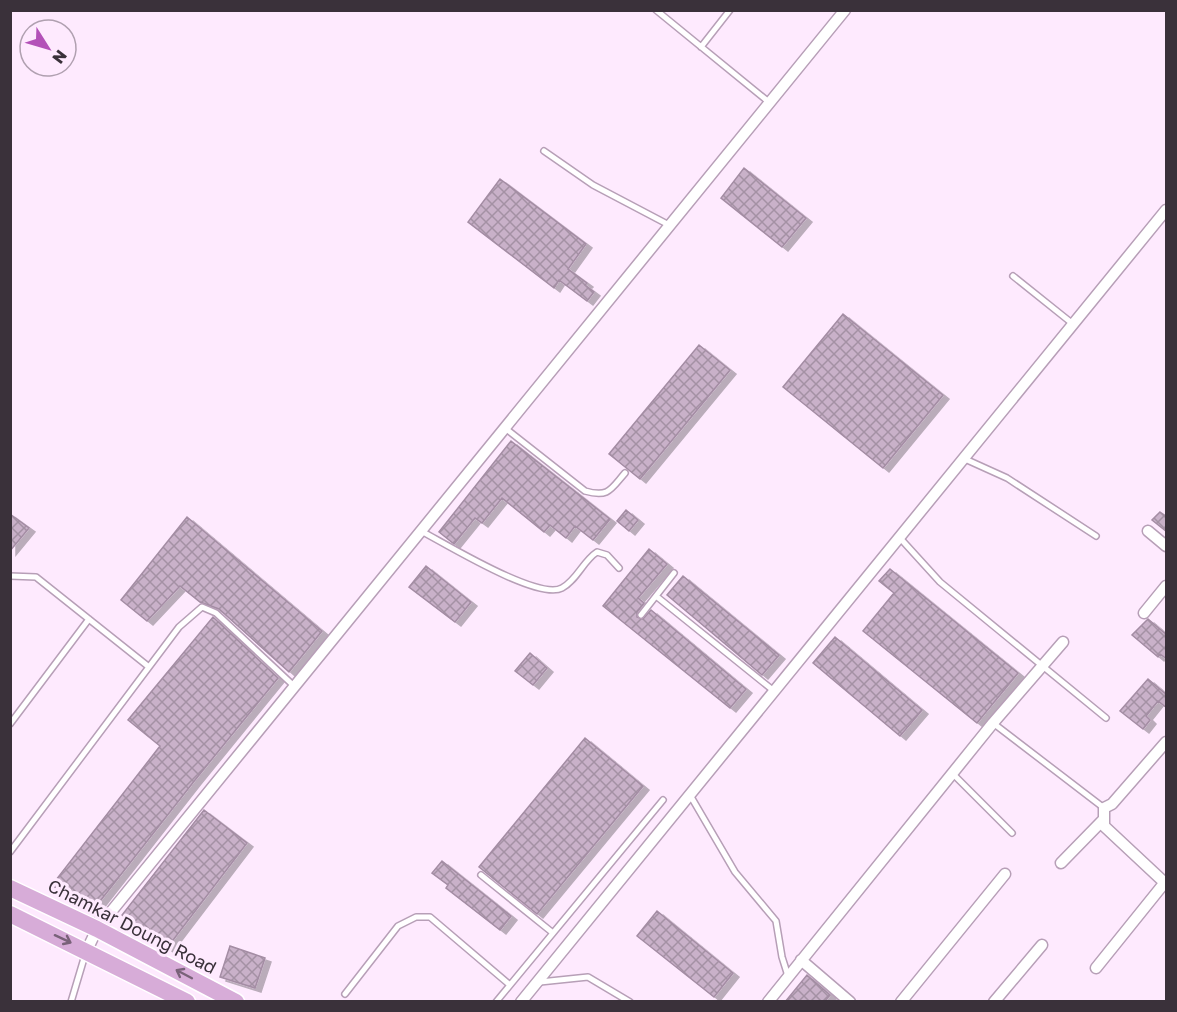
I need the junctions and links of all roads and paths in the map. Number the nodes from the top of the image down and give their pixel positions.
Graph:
1 (656, 10) edge
2 (730, 10) edge
3 (845, 10) edge
4 (701, 47) junction
5 (770, 103) junction
6 (544, 151) dead end
7 (1167, 210) edge
8 (669, 225) junction
9 (1013, 276) dead end
10 (1074, 325) junction
11 (505, 428) junction
12 (965, 459) junction
13 (625, 473) dead end
14 (422, 531) junction
15 (1148, 531) dead end
16 (1096, 536) dead end
17 (900, 538) junction
18 (1167, 546) edge
19 (619, 568) dead end
20 (674, 573) dead end
21 (10, 576) edge
22 (1167, 586) edge
23 (656, 596) junction
24 (1144, 613) dead end
25 (641, 615) dead end
26 (89, 619) junction
27 (1063, 642) dead end
28 (1042, 664) junction
29 (149, 667) junction
30 (295, 688) junction
31 (775, 691) junction
32 (1106, 718) dead end
33 (993, 723) junction
34 (10, 724) edge
35 (1167, 742) edge
36 (952, 773) junction
37 (690, 795) junction
38 (663, 800) dead end
39 (1104, 808) junction
40 (1103, 820) junction
41 (1012, 833) dead end
42 (10, 852) edge
43 (1061, 863) dead end
44 (1005, 874) dead end
45 (481, 875) dead end
46 (1166, 882) edge
47 (10, 888) edge
48 (10, 914) edge
49 (97, 929) junction
50 (554, 933) junction
51 (1042, 945) dead end
52 (87, 950) junction
53 (801, 960) junction
54 (1096, 968) dead end
55 (788, 976) junction
56 (538, 982) junction
57 (510, 985) junction
58 (345, 994) dead end
59 (71, 1002) edge
60 (187, 1002) edge
61 (236, 1002) edge
62 (496, 1002) edge
63 (521, 1002) edge
64 (630, 1002) edge
65 (768, 1002) edge
66 (850, 1002) edge
67 (901, 1002) edge
68 (994, 1002) edge

1 - 4 lane
2 - 4 lane
3 - 5 street
4 - 5 lane
5 - 8 street
6 - 8 lane
7 - 10 street
8 - 11 street
9 - 10 lane
10 - 12 street
11 - 13 lane
11 - 14 street
12 - 16 lane
12 - 17 street
14 - 19 lane
14 - 30 street
15 - 18 street
17 - 28 lane
17 - 31 street
20 - 23 lane
21 - 26 lane
22 - 24 street
23 - 25 lane
23 - 31 lane
26 - 29 lane
26 - 34 lane
27 - 28 street
28 - 32 lane
28 - 33 street
29 - 30 lane
29 - 42 lane
30 - 49 street
31 - 37 street
33 - 36 street
33 - 39 lane
35 - 39 street
36 - 41 lane
36 - 53 street
37 - 55 lane
37 - 56 street
38 - 50 lane
39 - 40 street
40 - 43 street
40 - 46 street
44 - 67 street
45 - 50 lane
46 - 54 street
47 - 49 main road, Chamkar Doung Road
48 -> 52 main road
49 - 52 street
61 -> 49 main road, Chamkar Doung Road
50 - 57 lane
51 - 68 street
52 - 59 lane
52 - 60 main road
53 - 55 street
53 - 66 street
55 - 65 street
56 - 63 street
56 - 64 lane
57 - 58 lane
57 - 62 lane

